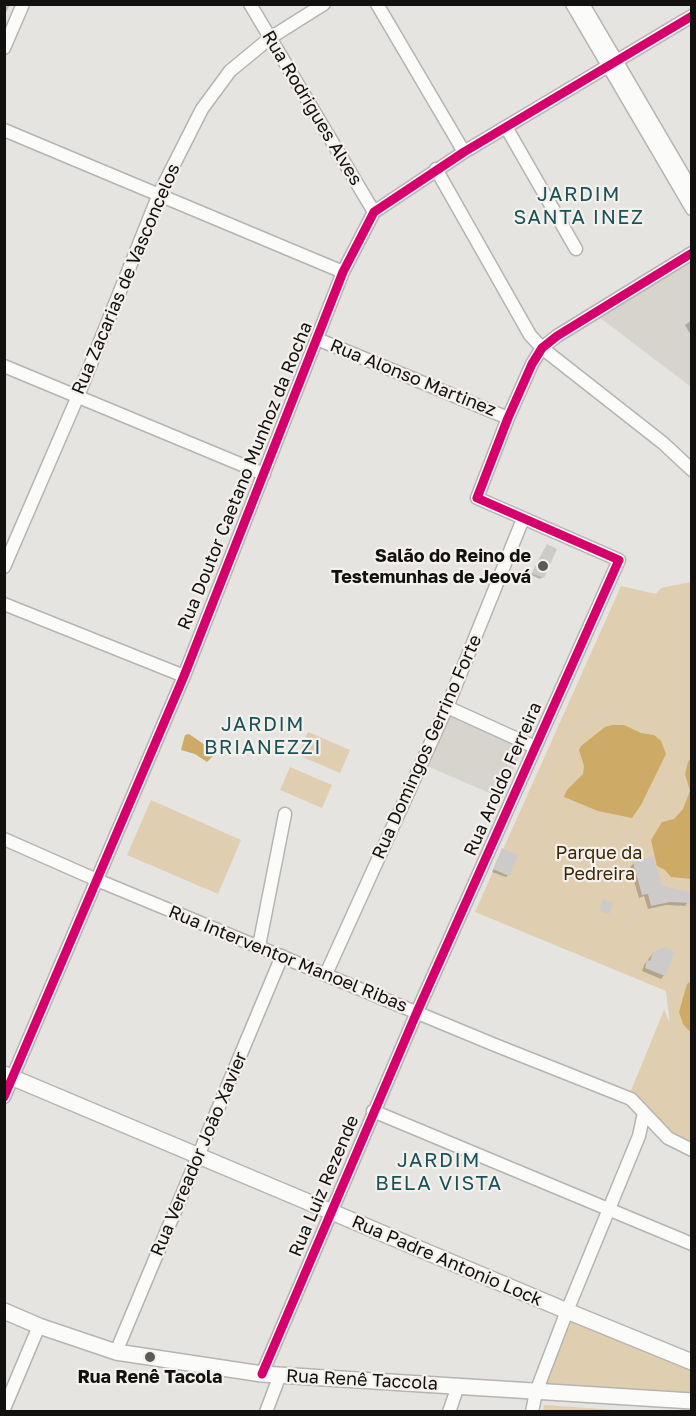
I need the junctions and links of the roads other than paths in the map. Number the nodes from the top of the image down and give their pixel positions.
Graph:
1 (23, 4) edge
2 (250, 4) edge
3 (324, 4) edge
4 (377, 4) edge
5 (572, 4) edge
6 (583, 4) edge
7 (692, 16) edge
8 (270, 38) junction
9 (4, 48) edge
10 (612, 63) junction
11 (506, 127) junction
12 (4, 130) edge
13 (464, 152) junction
14 (436, 169) junction
15 (692, 190) edge
16 (159, 194) junction
17 (692, 209) edge
18 (374, 212) junction
19 (576, 249) dead end
20 (692, 253) edge
21 (343, 272) junction
22 (317, 339) junction
23 (542, 348) junction
24 (4, 366) edge
25 (78, 396) junction
26 (508, 417) junction
27 (692, 470) edge
28 (264, 474) junction
29 (523, 519) junction
30 (4, 567) edge
31 (4, 604) edge
32 (184, 676) junction
33 (447, 707) junction
34 (535, 747) junction
35 (285, 814) dead end
36 (4, 839) edge
37 (97, 880) junction
38 (259, 946) junction
39 (282, 956) junction
40 (326, 974) junction
41 (417, 1012) junction
42 (9, 1076) edge
43 (4, 1097) edge
44 (373, 1112) junction
45 (644, 1113) junction
46 (692, 1150) edge
47 (199, 1156) junction
48 (608, 1209) junction
49 (332, 1212) junction
50 (692, 1244) edge
51 (4, 1311) edge
52 (567, 1311) junction
53 (39, 1326) junction
54 (116, 1352) junction
55 (692, 1362) edge
56 (262, 1374) junction
57 (280, 1376) junction
58 (458, 1386) junction
59 (536, 1392) junction
60 (692, 1401) edge
61 (4, 1409) edge
62 (266, 1412) edge
63 (449, 1412) edge
64 (532, 1412) edge

1 - 9 street
2 - 8 street, Rua Rodrigues Alves
3 - 8 street, Rua Zacarias de Vasconcelos
4 - 13 street
5 - 10 street
6 - 10 street
7 - 10 street, Rua Doutor Caetano Munhoz da Rocha
8 - 16 street, Rua Zacarias de Vasconcelos
8 - 18 street, Rua Rodrigues Alves
10 - 11 street, Rua Doutor Caetano Munhoz da Rocha
10 - 15 street
10 - 17 street
11 - 13 street, Rua Doutor Caetano Munhoz da Rocha
11 - 19 street
12 - 16 street
13 - 14 street, Rua Doutor Caetano Munhoz da Rocha
14 - 18 street, Rua Doutor Caetano Munhoz da Rocha
14 - 23 street
16 - 21 street
16 - 25 street, Rua Zacarias de Vasconcelos
18 - 21 street, Rua Doutor Caetano Munhoz da Rocha
20 - 23 street
21 - 22 street, Rua Doutor Caetano Munhoz da Rocha
22 - 26 street, Rua Alonso Martinez
22 - 28 street, Rua Doutor Caetano Munhoz da Rocha
23 - 26 street
23 - 27 street
24 - 25 street
25 - 28 street
25 - 30 street, Rua Zacarias de Vasconcelos
26 - 29 street
28 - 32 street, Rua Doutor Caetano Munhoz da Rocha
29 - 33 street, Rua Domingos Gerrino Forte
29 - 34 street, Rua Aroldo Ferreira
31 - 32 street
32 - 37 street, Rua Doutor Caetano Munhoz da Rocha
33 - 34 street
33 - 40 street, Rua Domingos Gerrino Forte
34 - 41 street, Rua Aroldo Ferreira
35 - 38 street
36 - 37 street, Rua Interventor Manoel Ribas
37 - 38 street, Rua Interventor Manoel Ribas
37 - 42 street, Rua Doutor Caetano Munhoz da Rocha
38 - 39 street, Rua Interventor Manoel Ribas
39 - 40 street, Rua Interventor Manoel Ribas
39 - 47 street, Rua Vereador João Xavier
40 - 41 street, Rua Interventor Manoel Ribas
41 - 44 street, Rua Luiz Rezende
41 - 45 street, Rua Interventor Manoel Ribas
42 - 43 street, Rua Doutor Caetano Munhoz da Rocha
42 - 47 main road, Rua Padre Antonio Lock
44 - 48 street
44 - 49 street, Rua Luiz Rezende
45 - 46 street, Rua Interventor Manoel Ribas
45 - 48 street
47 - 49 main road, Rua Padre Antonio Lock
47 - 54 street, Rua Vereador João Xavier
48 - 50 street
48 - 52 street
49 - 52 main road, Rua Padre Antonio Lock
49 - 56 street, Rua Luiz Rezende
51 - 53 main road, Rua Renê Taccola
52 - 55 main road, Rua Padre Antonio Lock
52 - 59 street
53 - 54 main road, Rua Renê Taccola
53 - 61 street
54 - 56 main road, Rua Renê Taccola
56 - 57 main road, Rua Renê Taccola
57 - 58 main road, Rua Renê Taccola
57 - 62 street
58 - 59 main road, Rua Renê Taccola
58 - 63 street
59 - 60 main road, Rua Renê Taccola
59 - 64 street

